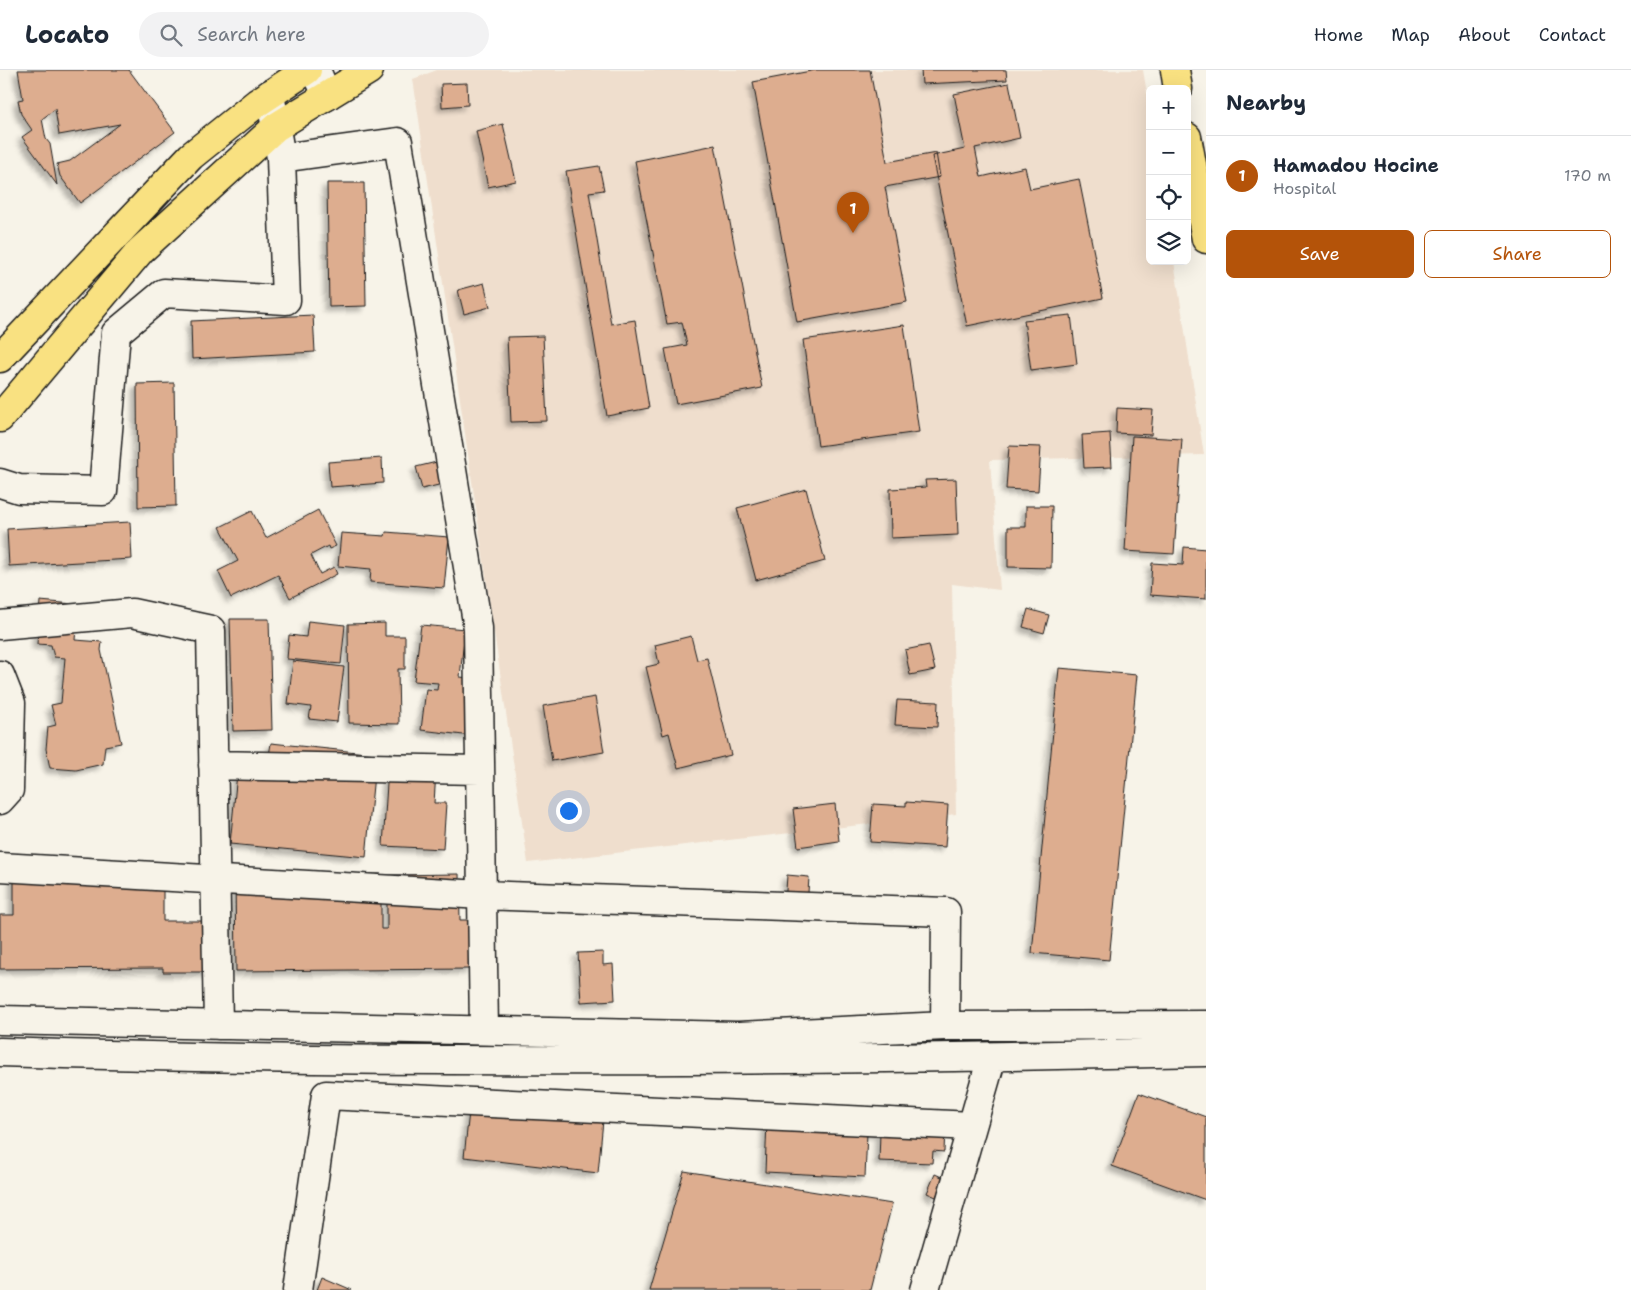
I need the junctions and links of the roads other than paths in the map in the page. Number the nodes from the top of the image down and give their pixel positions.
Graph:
1 (307, 70) edge
2 (316, 70) edge
3 (369, 70) edge
4 (1175, 70) edge
5 (1177, 85) edge
6 (270, 94) junction
7 (327, 96) junction
8 (276, 127) junction
9 (281, 158) junction
10 (1191, 158) edge
11 (1206, 239) edge
12 (0, 358) edge
13 (0, 418) edge
14 (0, 483) edge
15 (0, 625) edge
16 (0, 675) edge
17 (213, 765) junction
18 (480, 770) junction
19 (0, 800) edge
20 (0, 867) edge
21 (215, 879) junction
22 (482, 895) junction
23 (0, 1020) edge
24 (218, 1025) junction
25 (1206, 1025) edge
26 (945, 1026) junction
27 (484, 1030) junction
28 (0, 1052) edge
29 (1206, 1052) edge
30 (992, 1057) junction
31 (330, 1059) junction
32 (326, 1095) junction
33 (972, 1126) junction
34 (298, 1290) edge
35 (925, 1290) edge

1 - 6 main road
2 - 7 street
3 - 7 main road
4 - 5 main road
6 - 8 street
6 - 12 main road
7 - 8 main road
8 - 9 street
8 - 13 main road
9 - 14 street
9 - 18 street
10 - 11 main road
15 - 17 street
16 - 19 street
17 - 18 street
17 - 21 street
18 - 22 street
20 - 21 street
21 - 22 street
21 - 24 street
22 - 26 street
22 - 27 street
23 - 24 street
24 - 27 street
25 - 26 street
26 - 27 street
28 - 31 street
29 - 30 street
30 - 31 street
30 - 33 street
31 - 32 street
32 - 33 street
32 - 34 street
33 - 35 street

